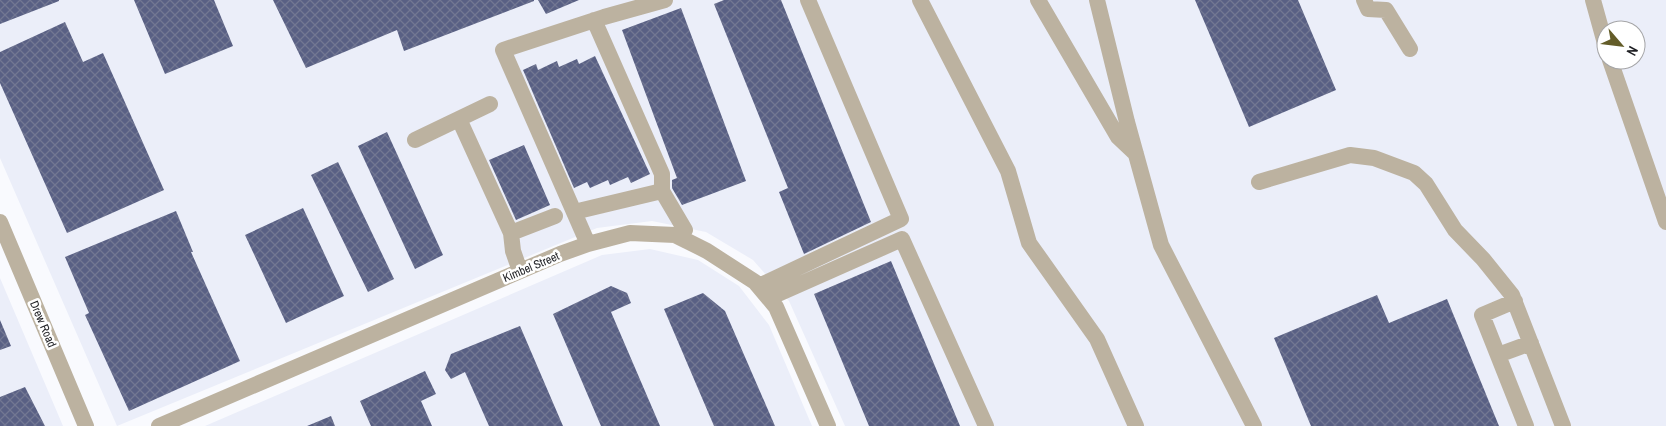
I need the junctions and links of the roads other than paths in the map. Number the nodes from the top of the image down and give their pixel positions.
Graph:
1 (665, 0) edge
2 (808, 0) edge
3 (920, 0) edge
4 (1038, 0) edge
5 (1098, 0) edge
6 (1364, 0) edge
7 (1593, 0) edge
8 (594, 20) junction
9 (1599, 20) edge
10 (1410, 49) dead end
11 (1613, 70) edge
12 (490, 104) dead end
13 (459, 119) junction
14 (415, 140) dead end
15 (1136, 154) junction
16 (1259, 182) dead end
17 (662, 190) junction
18 (574, 212) junction
19 (555, 216) dead end
20 (0, 222) edge
21 (1666, 222) edge
22 (685, 230) dead end
23 (511, 233) junction
24 (588, 244) junction
25 (520, 272) junction
26 (764, 292) junction
27 (1515, 301) junction
28 (1531, 343) junction
29 (1498, 355) junction
30 (86, 426) edge
31 (159, 426) edge
32 (828, 426) edge
33 (986, 426) edge
34 (1136, 426) edge
35 (1254, 426) edge
36 (1526, 426) edge
37 (1563, 426) edge

1 - 8 street
2 - 26 street
3 - 34 street
4 - 15 street
5 - 15 street
6 - 10 street
7 - 9 street
8 - 17 street
8 - 18 street
11 - 21 street
12 - 13 street
13 - 14 street
13 - 23 street
15 - 35 street
16 - 27 street
17 - 18 street
17 - 22 street
18 - 24 street
19 - 23 street
20 - 30 street, Drew Road
23 - 25 street
24 - 25 street, Kimbel Street
24 - 26 street, Kimbel Street
25 - 31 street, Kimbel Street
26 - 32 street, Kimbel Street
26 - 33 street
27 - 28 street
27 - 29 street
28 - 29 street
28 - 37 street
29 - 36 street

